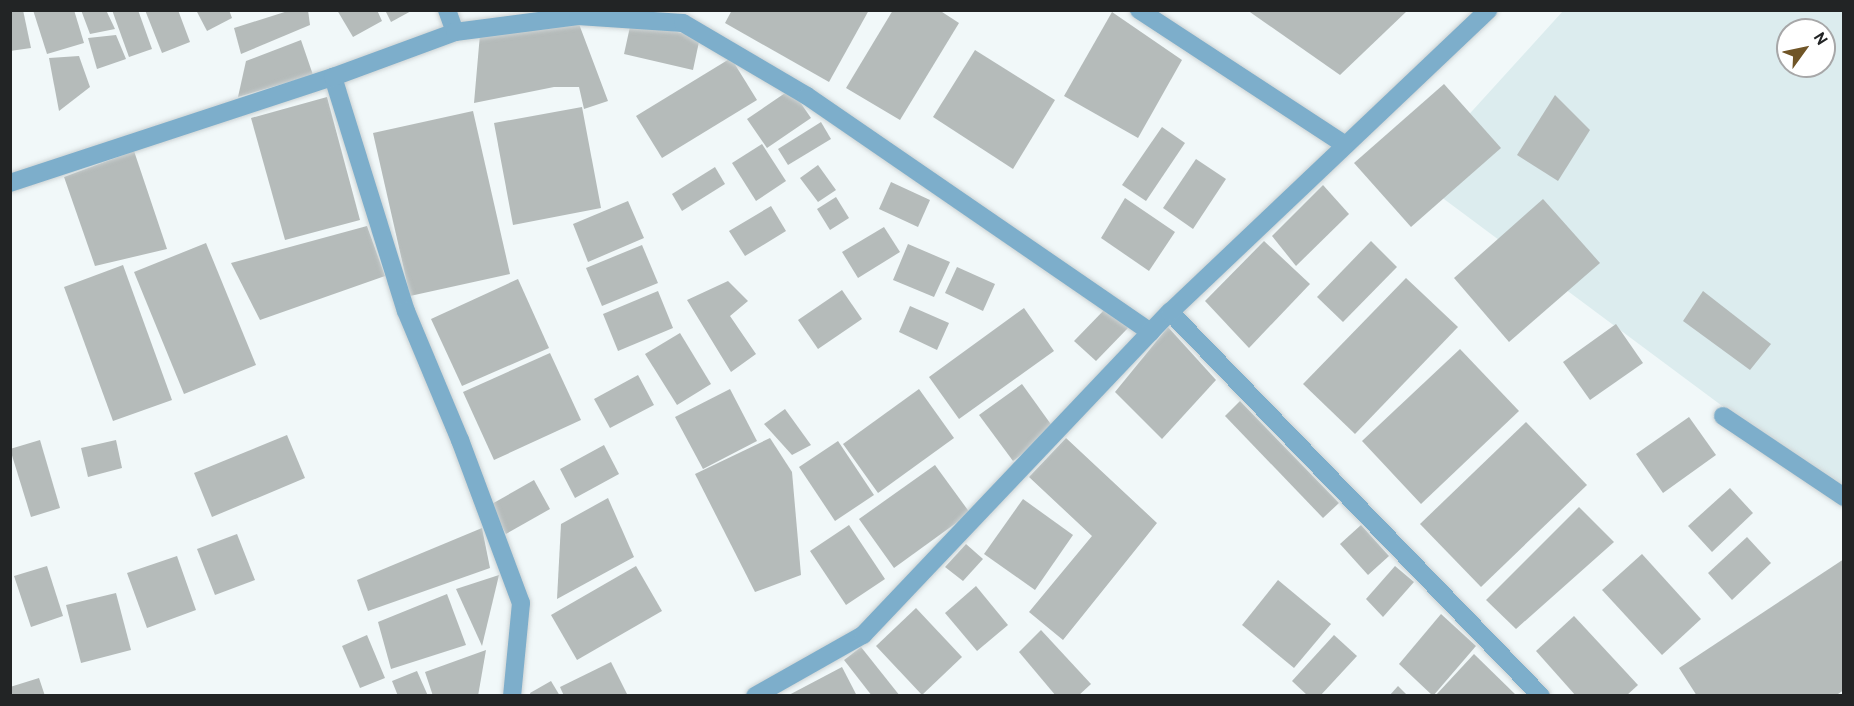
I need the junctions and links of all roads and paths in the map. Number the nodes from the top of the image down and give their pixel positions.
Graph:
1 (447, 10) edge
2 (1139, 10) edge
3 (1488, 10) edge
4 (455, 32) junction
5 (333, 77) junction
6 (1345, 145) junction
7 (10, 183) edge
8 (1170, 312) junction
9 (1151, 332) junction
10 (1723, 416) dead end
11 (1844, 497) edge
12 (512, 696) edge
13 (755, 696) edge
14 (1541, 696) edge

1 - 4 street
2 - 6 street
3 - 6 street
4 - 5 street
4 - 9 street
5 - 7 street
5 - 12 street
6 - 8 street
8 - 9 street
8 - 14 street
9 - 13 street
10 - 11 street

